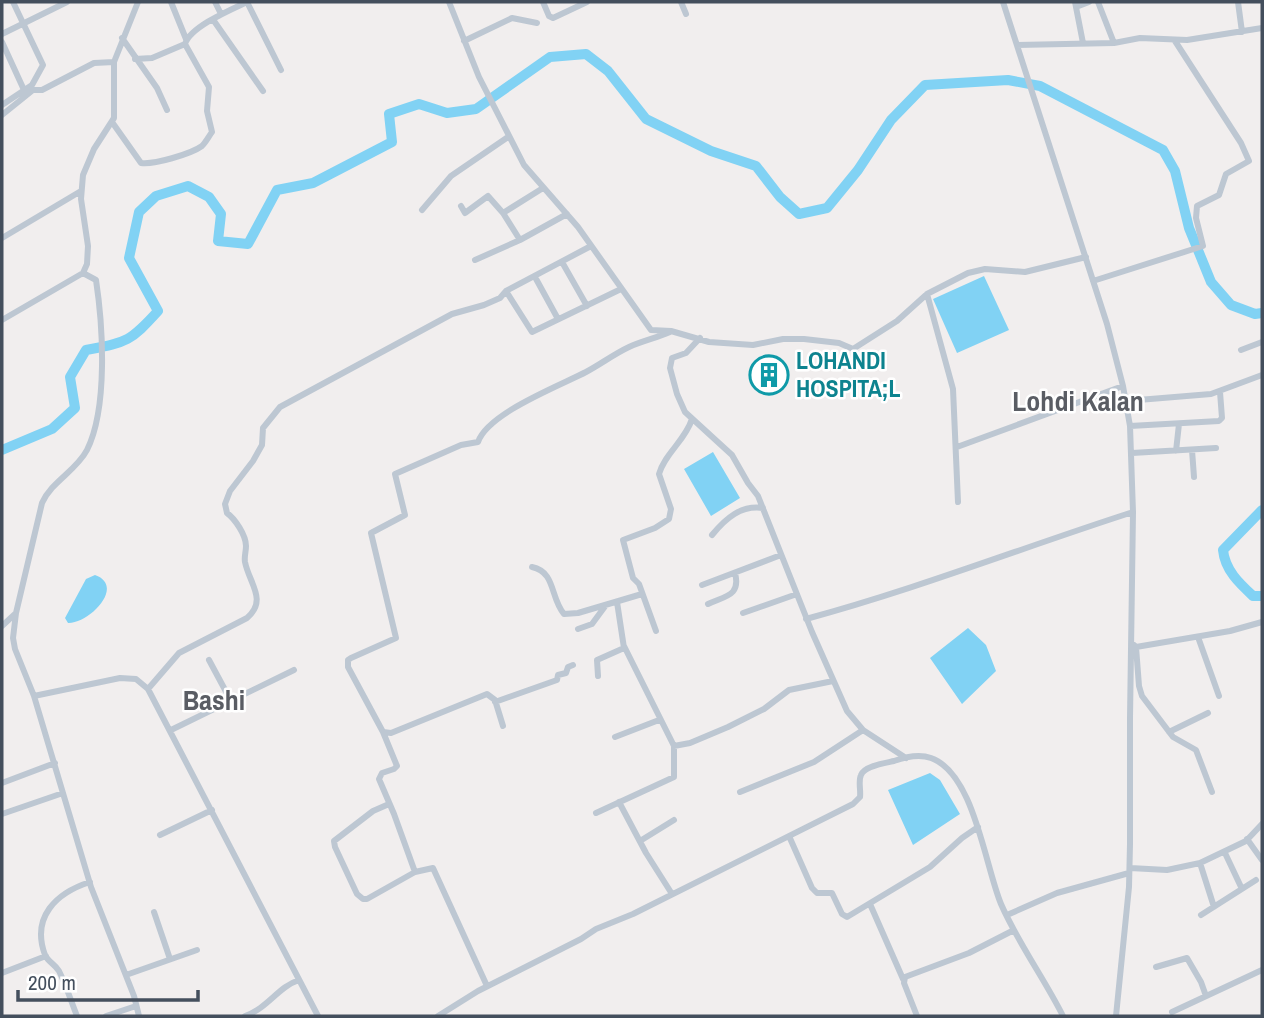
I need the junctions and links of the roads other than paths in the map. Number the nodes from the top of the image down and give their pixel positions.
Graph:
1 (13, 2) edge
2 (67, 2) edge
3 (138, 2) edge
4 (171, 2) edge
5 (215, 2) edge
6 (247, 2) edge
7 (449, 2) edge
8 (543, 2) edge
9 (587, 2) edge
10 (681, 2) edge
11 (1003, 2) edge
12 (1089, 2) edge
13 (1098, 2) edge
14 (1238, 2) edge
15 (1076, 4) edge
16 (221, 14) junction
17 (686, 14) dead end
18 (214, 20) junction
19 (537, 23) dead end
20 (23, 25) junction
21 (1262, 28) edge
22 (1242, 32) junction
23 (2, 34) edge
24 (122, 38) junction
25 (464, 41) junction
26 (1175, 41) junction
27 (2, 42) edge
28 (185, 42) junction
29 (1083, 43) junction
30 (1114, 43) junction
31 (1017, 46) junction
32 (135, 59) junction
33 (114, 62) junction
34 (281, 70) dead end
35 (24, 90) junction
36 (263, 91) dead end
37 (2, 105) edge
38 (167, 110) dead end
39 (2, 115) edge
40 (112, 122) junction
41 (508, 137) junction
42 (543, 188) junction
43 (81, 191) junction
44 (461, 206) dead end
45 (422, 210) dead end
46 (503, 213) junction
47 (567, 214) junction
48 (2, 238) edge
49 (520, 240) junction
50 (591, 246) junction
51 (1086, 257) junction
52 (475, 260) dead end
53 (562, 262) junction
54 (83, 273) junction
55 (535, 277) junction
56 (1093, 281) junction
57 (621, 289) junction
58 (506, 291) junction
59 (927, 294) junction
60 (587, 306) junction
61 (558, 319) junction
62 (2, 320) edge
63 (671, 331) junction
64 (700, 338) junction
65 (1262, 342) edge
66 (1241, 350) dead end
67 (1262, 375) edge
68 (1123, 386) junction
69 (1220, 393) junction
70 (1126, 401) junction
71 (692, 419) junction
72 (1179, 424) junction
73 (1130, 426) junction
74 (957, 447) junction
75 (1216, 448) dead end
76 (1192, 450) junction
77 (1176, 451) junction
78 (1132, 453) junction
79 (1194, 477) dead end
80 (958, 502) dead end
81 (763, 509) junction
82 (1133, 512) junction
83 (712, 535) dead end
84 (781, 555) junction
85 (532, 567) dead end
86 (735, 573) junction
87 (702, 585) dead end
88 (642, 594) junction
89 (797, 594) junction
90 (617, 603) junction
91 (708, 604) dead end
92 (606, 605) junction
93 (16, 613) junction
94 (743, 613) dead end
95 (807, 619) junction
96 (1262, 622) edge
97 (2, 626) edge
98 (578, 629) dead end
99 (656, 631) dead end
100 (1198, 637) junction
101 (1131, 641) junction
102 (624, 646) junction
103 (1136, 647) junction
104 (209, 660) dead end
105 (573, 664) dead end
106 (294, 670) dead end
107 (598, 676) dead end
108 (833, 681) junction
109 (148, 689) junction
110 (34, 696) junction
111 (1219, 696) dead end
112 (231, 701) junction
113 (495, 702) junction
114 (1208, 713) dead end
115 (659, 720) junction
116 (503, 726) dead end
117 (171, 730) junction
118 (863, 730) junction
119 (383, 732) junction
120 (1169, 732) junction
121 (615, 737) dead end
122 (674, 746) junction
123 (906, 758) junction
124 (55, 763) junction
125 (2, 783) edge
126 (740, 792) dead end
127 (1212, 792) dead end
128 (63, 793) junction
129 (619, 802) junction
130 (389, 804) junction
131 (212, 810) junction
132 (596, 813) dead end
133 (2, 814) edge
134 (674, 820) dead end
135 (1262, 824) edge
136 (978, 827) junction
137 (160, 835) dead end
138 (789, 836) junction
139 (1247, 839) junction
140 (640, 841) junction
141 (1225, 853) junction
142 (1262, 860) edge
143 (1200, 863) junction
144 (1129, 871) junction
145 (415, 872) junction
146 (1256, 880) dead end
147 (90, 882) junction
148 (1242, 889) junction
149 (672, 894) junction
150 (870, 904) junction
151 (1213, 907) junction
152 (154, 912) dead end
153 (1007, 915) junction
154 (1201, 915) dead end
155 (1014, 930) junction
156 (197, 950) dead end
157 (46, 956) junction
158 (170, 959) junction
159 (1156, 967) dead end
160 (1262, 970) edge
161 (2, 973) edge
162 (126, 975) junction
163 (903, 979) junction
164 (299, 980) junction
165 (487, 986) junction
166 (1206, 996) junction
167 (136, 1006) junction
168 (1172, 1012) dead end
169 (77, 1016) edge
170 (106, 1016) edge
171 (139, 1016) edge
172 (245, 1016) edge
173 (318, 1016) edge
174 (438, 1016) edge
175 (917, 1016) edge
176 (1063, 1016) edge
177 (1116, 1016) edge

1 - 20 street
2 - 20 street
3 - 24 street
4 - 28 street
5 - 16 street
6 - 16 street
6 - 34 street
7 - 25 street
8 - 9 street
10 - 17 street
11 - 31 street
12 - 15 street
13 - 30 street
14 - 22 street
15 - 29 street
16 - 18 street
18 - 28 street
18 - 36 street
19 - 25 street
20 - 23 street
20 - 35 street
21 - 22 street
22 - 26 street
24 - 32 street
24 - 33 street
25 - 41 street
26 - 30 street
26 - 56 street
27 - 35 street
28 - 32 street
28 - 40 street
29 - 30 street
29 - 31 street
31 - 51 street
32 - 38 street
33 - 39 street
33 - 40 street
35 - 37 street
40 - 43 street
41 - 42 street
41 - 45 street
42 - 46 street
42 - 47 street
43 - 48 street
43 - 54 street
44 - 46 street
46 - 49 street
47 - 49 street
47 - 50 street
49 - 52 street
50 - 53 street
50 - 57 street
51 - 56 street
51 - 59 street
53 - 55 street
53 - 60 street
54 - 62 street
54 - 93 street
55 - 58 street
55 - 61 street
56 - 68 street
57 - 60 street
57 - 63 street
58 - 61 street
58 - 109 street
59 - 64 street
59 - 74 street
60 - 61 street
63 - 64 street
63 - 119 street
64 - 71 street
65 - 66 street
67 - 69 street
68 - 70 street
68 - 74 street
69 - 70 street
69 - 72 street
70 - 73 street
71 - 81 street
71 - 88 street
72 - 73 street
72 - 77 street
73 - 78 street
74 - 80 street
75 - 76 street
76 - 77 street
76 - 79 street
77 - 78 street
78 - 82 street
81 - 83 street
81 - 84 street
82 - 95 street
82 - 101 street
84 - 86 street
84 - 89 street
85 - 92 street
86 - 87 street
86 - 91 street
88 - 90 street
88 - 99 street
89 - 94 street
89 - 95 street
90 - 92 street
90 - 102 street
92 - 98 street
93 - 97 street
93 - 110 street
95 - 108 street
96 - 100 street
100 - 103 street
100 - 111 street
101 - 103 street
101 - 144 street
102 - 107 street
102 - 115 street
103 - 120 street
104 - 112 street
105 - 113 street
106 - 112 street
108 - 118 street
108 - 122 street
109 - 110 street
109 - 117 street
110 - 124 street
112 - 117 street
113 - 116 street
113 - 119 street
114 - 120 street
115 - 121 street
115 - 122 street
117 - 131 street
118 - 123 street
118 - 126 street
119 - 130 street
120 - 127 street
122 - 129 street
123 - 136 street
123 - 138 street
124 - 125 street
124 - 128 street
128 - 133 street
128 - 147 street
129 - 132 street
129 - 140 street
130 - 145 street
130 - 145 street
131 - 137 street
131 - 164 street
134 - 140 street
135 - 139 street
136 - 150 street
136 - 153 street
138 - 149 street
138 - 150 street
139 - 141 street
139 - 142 street
140 - 149 street
141 - 143 street
141 - 148 street
143 - 144 street
143 - 151 street
144 - 153 street
144 - 177 street
145 - 165 street
146 - 148 street
147 - 157 street
147 - 162 street
148 - 151 street
149 - 165 street
150 - 163 street
151 - 154 street
152 - 158 street
153 - 155 street
155 - 163 street
155 - 176 street
156 - 158 street
157 - 161 street
157 - 169 street
158 - 162 street
159 - 166 street
160 - 166 street
162 - 167 street
163 - 175 street
164 - 172 street
164 - 173 street
165 - 174 street
166 - 168 street
167 - 170 street
167 - 171 street

